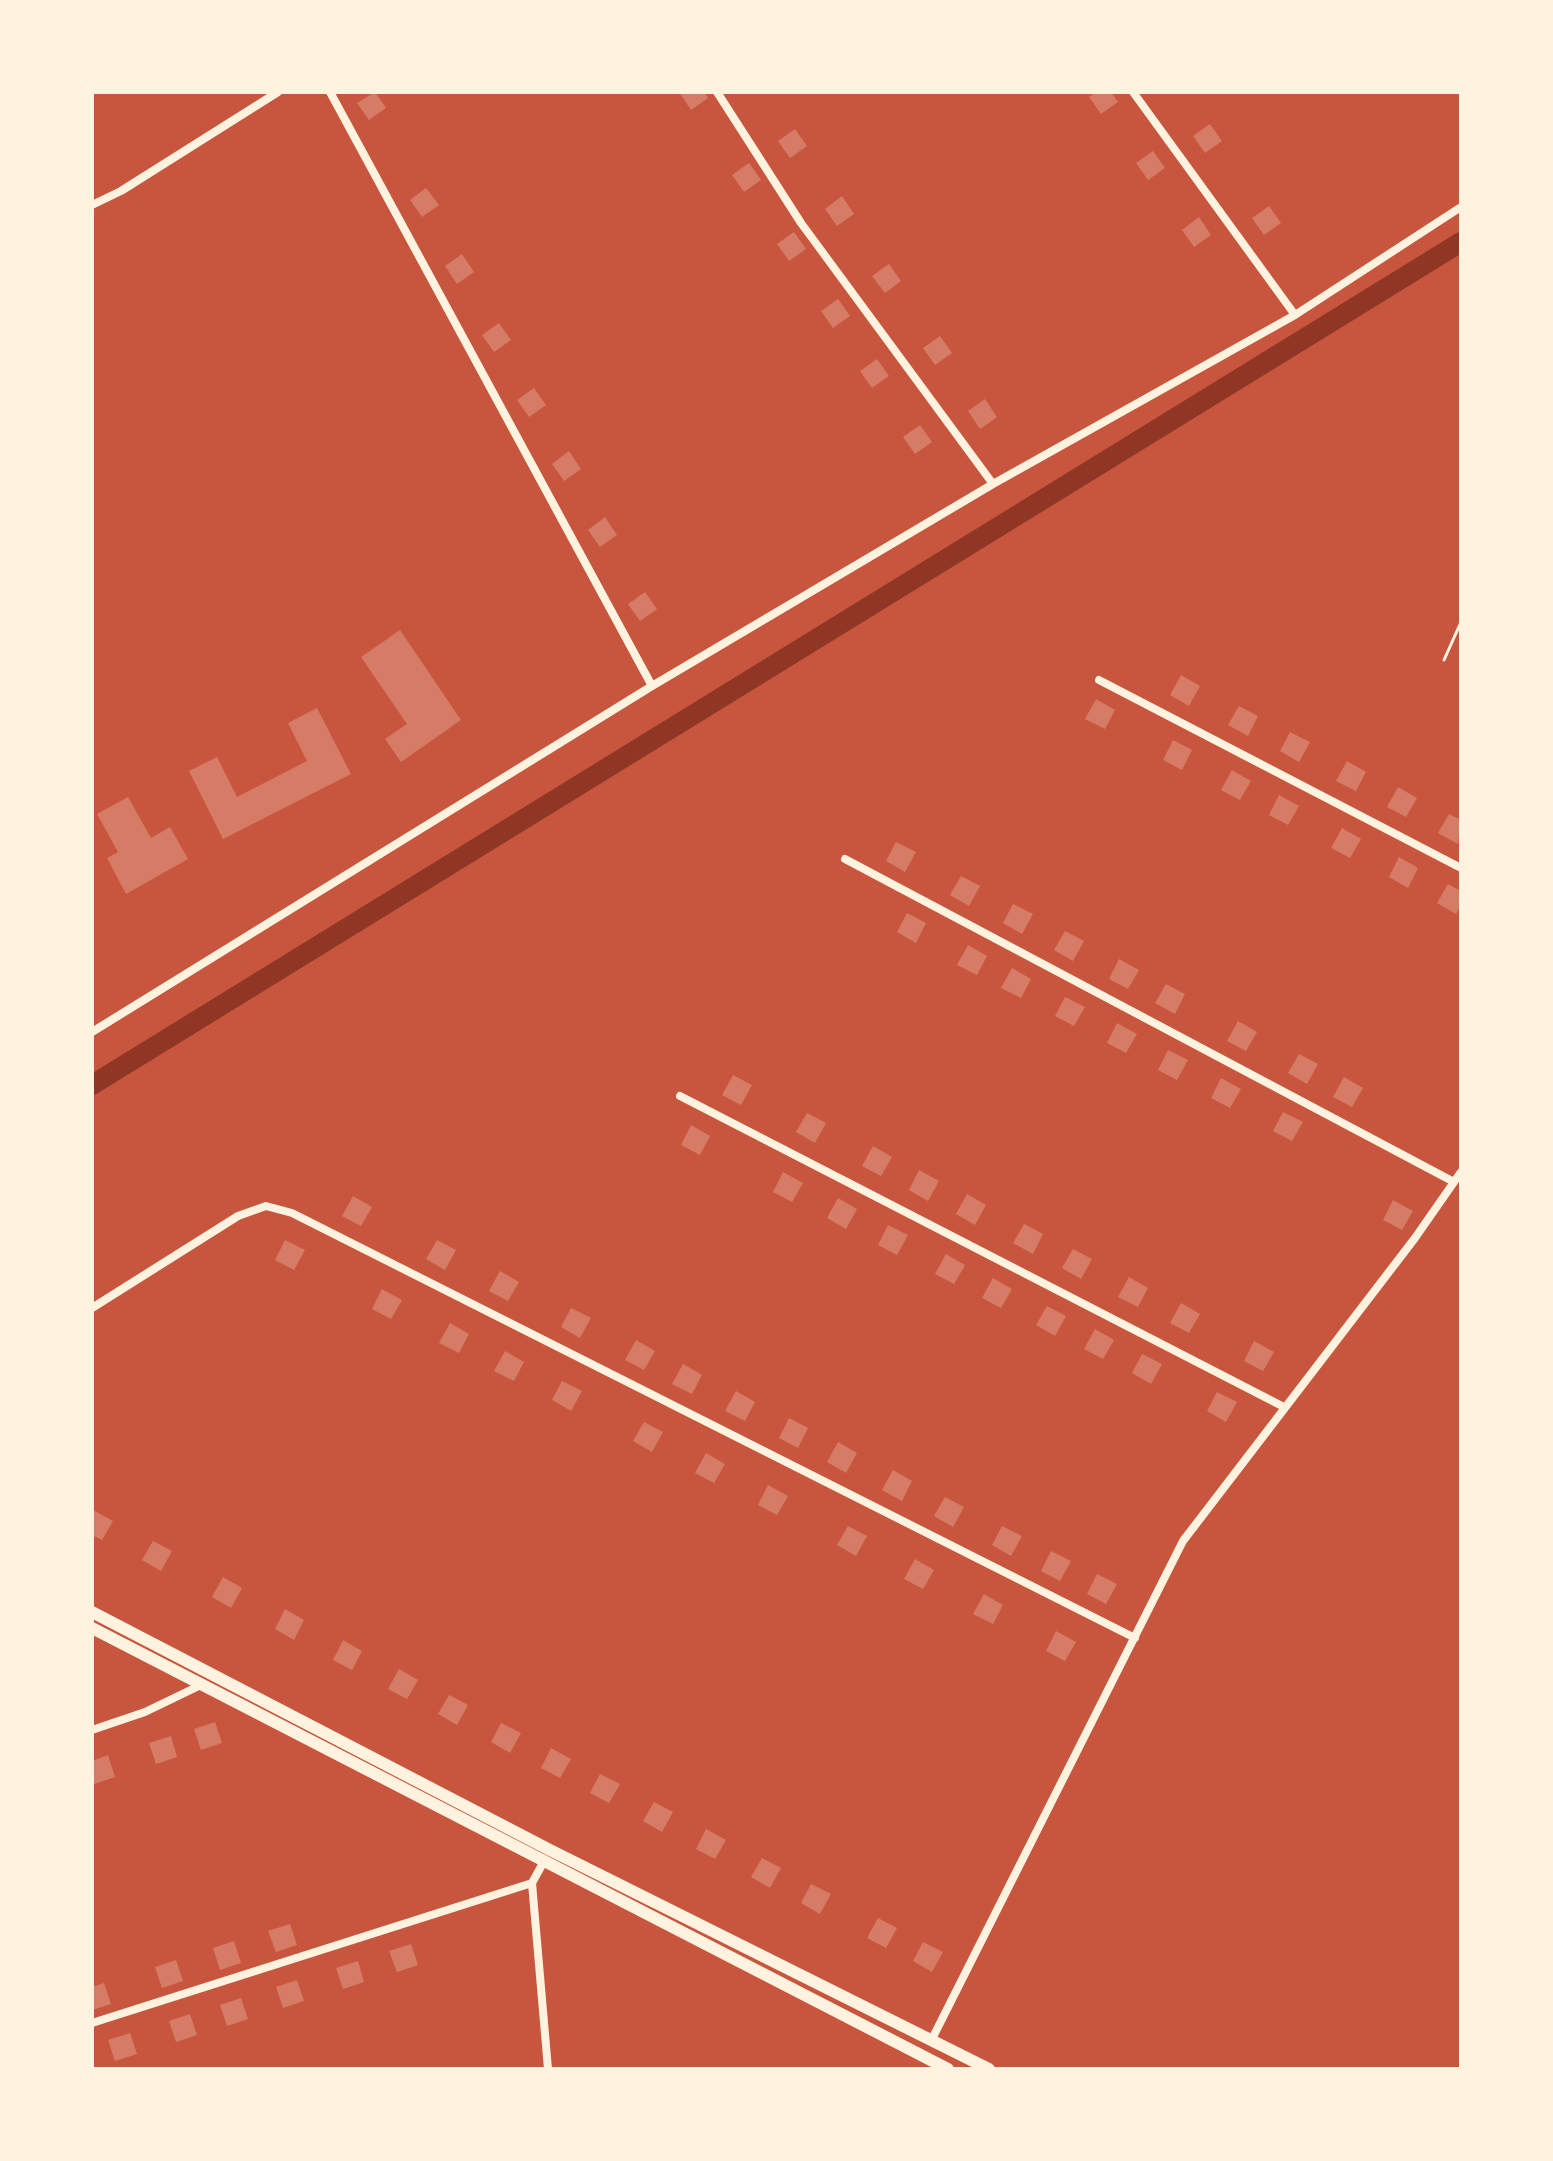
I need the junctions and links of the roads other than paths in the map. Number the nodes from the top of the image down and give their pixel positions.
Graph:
1 (278, 92) edge
2 (330, 92) edge
3 (717, 92) edge
4 (1133, 92) edge
5 (92, 205) edge
6 (1461, 207) edge
7 (1295, 315) junction
8 (993, 484) junction
9 (1099, 680) dead end
10 (652, 686) junction
11 (845, 859) dead end
12 (1461, 868) edge
13 (92, 1032) edge
14 (680, 1096) dead end
15 (1461, 1172) edge
16 (1454, 1182) junction
17 (92, 1308) edge
18 (1284, 1407) junction
19 (92, 1612) edge
20 (92, 1628) edge
21 (1135, 1638) junction
22 (201, 1685) junction
23 (92, 1730) edge
24 (543, 1863) junction
25 (532, 1883) junction
26 (92, 2023) edge
27 (932, 2039) junction
28 (548, 2069) edge
29 (948, 2069) edge
30 (989, 2069) edge

1 - 5 street
2 - 10 street
3 - 8 street
4 - 7 street
6 - 7 street
7 - 8 street
8 - 10 street
9 - 12 street
10 - 13 street
11 - 16 street
14 - 18 street
15 - 16 street
16 - 18 street
17 - 21 street
18 - 21 street
19 - 27 main road
20 - 22 main road
21 - 27 street
22 - 23 street
22 - 24 main road
24 - 25 street
24 - 29 main road
25 - 26 street
25 - 28 street
27 - 30 main road

